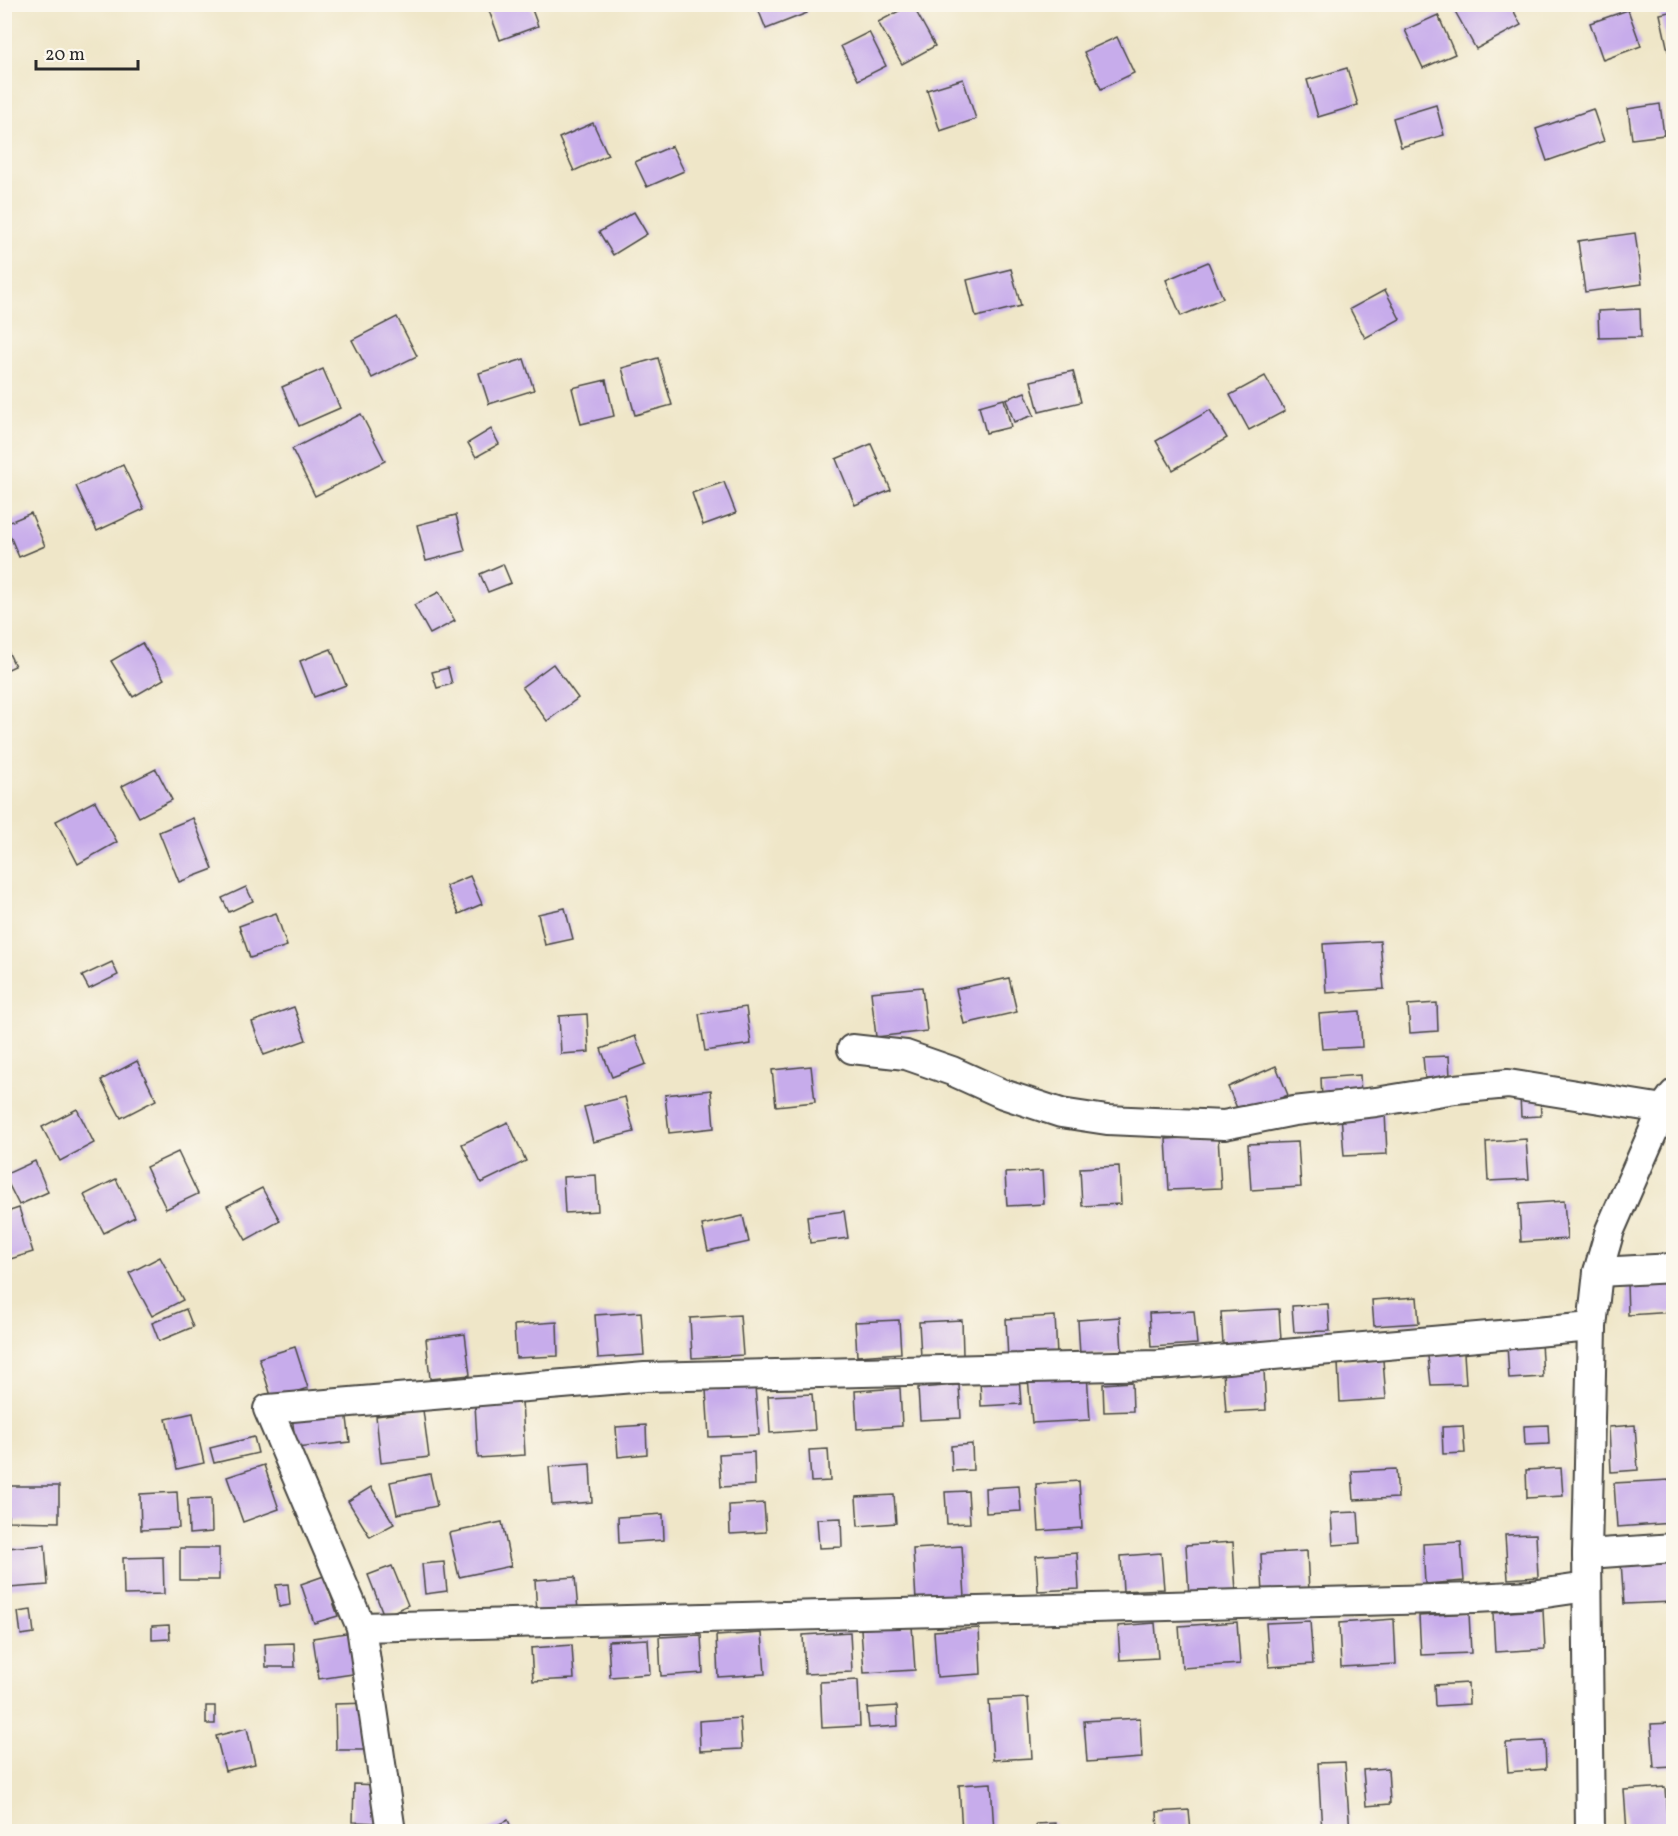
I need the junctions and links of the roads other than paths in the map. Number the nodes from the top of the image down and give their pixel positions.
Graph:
1 (852, 1049) dead end
2 (1670, 1104) edge
3 (1674, 1268) edge
4 (1598, 1272) junction
5 (1592, 1328) junction
6 (1674, 1548) edge
7 (1587, 1554) junction
8 (1587, 1587) junction
9 (361, 1627) junction
10 (391, 1832) edge
11 (1590, 1832) edge

1 - 2 street
2 - 4 street
3 - 4 street
4 - 5 street
5 - 7 street
5 - 9 street
6 - 7 street
7 - 8 street
8 - 9 street
8 - 11 street
9 - 10 street

